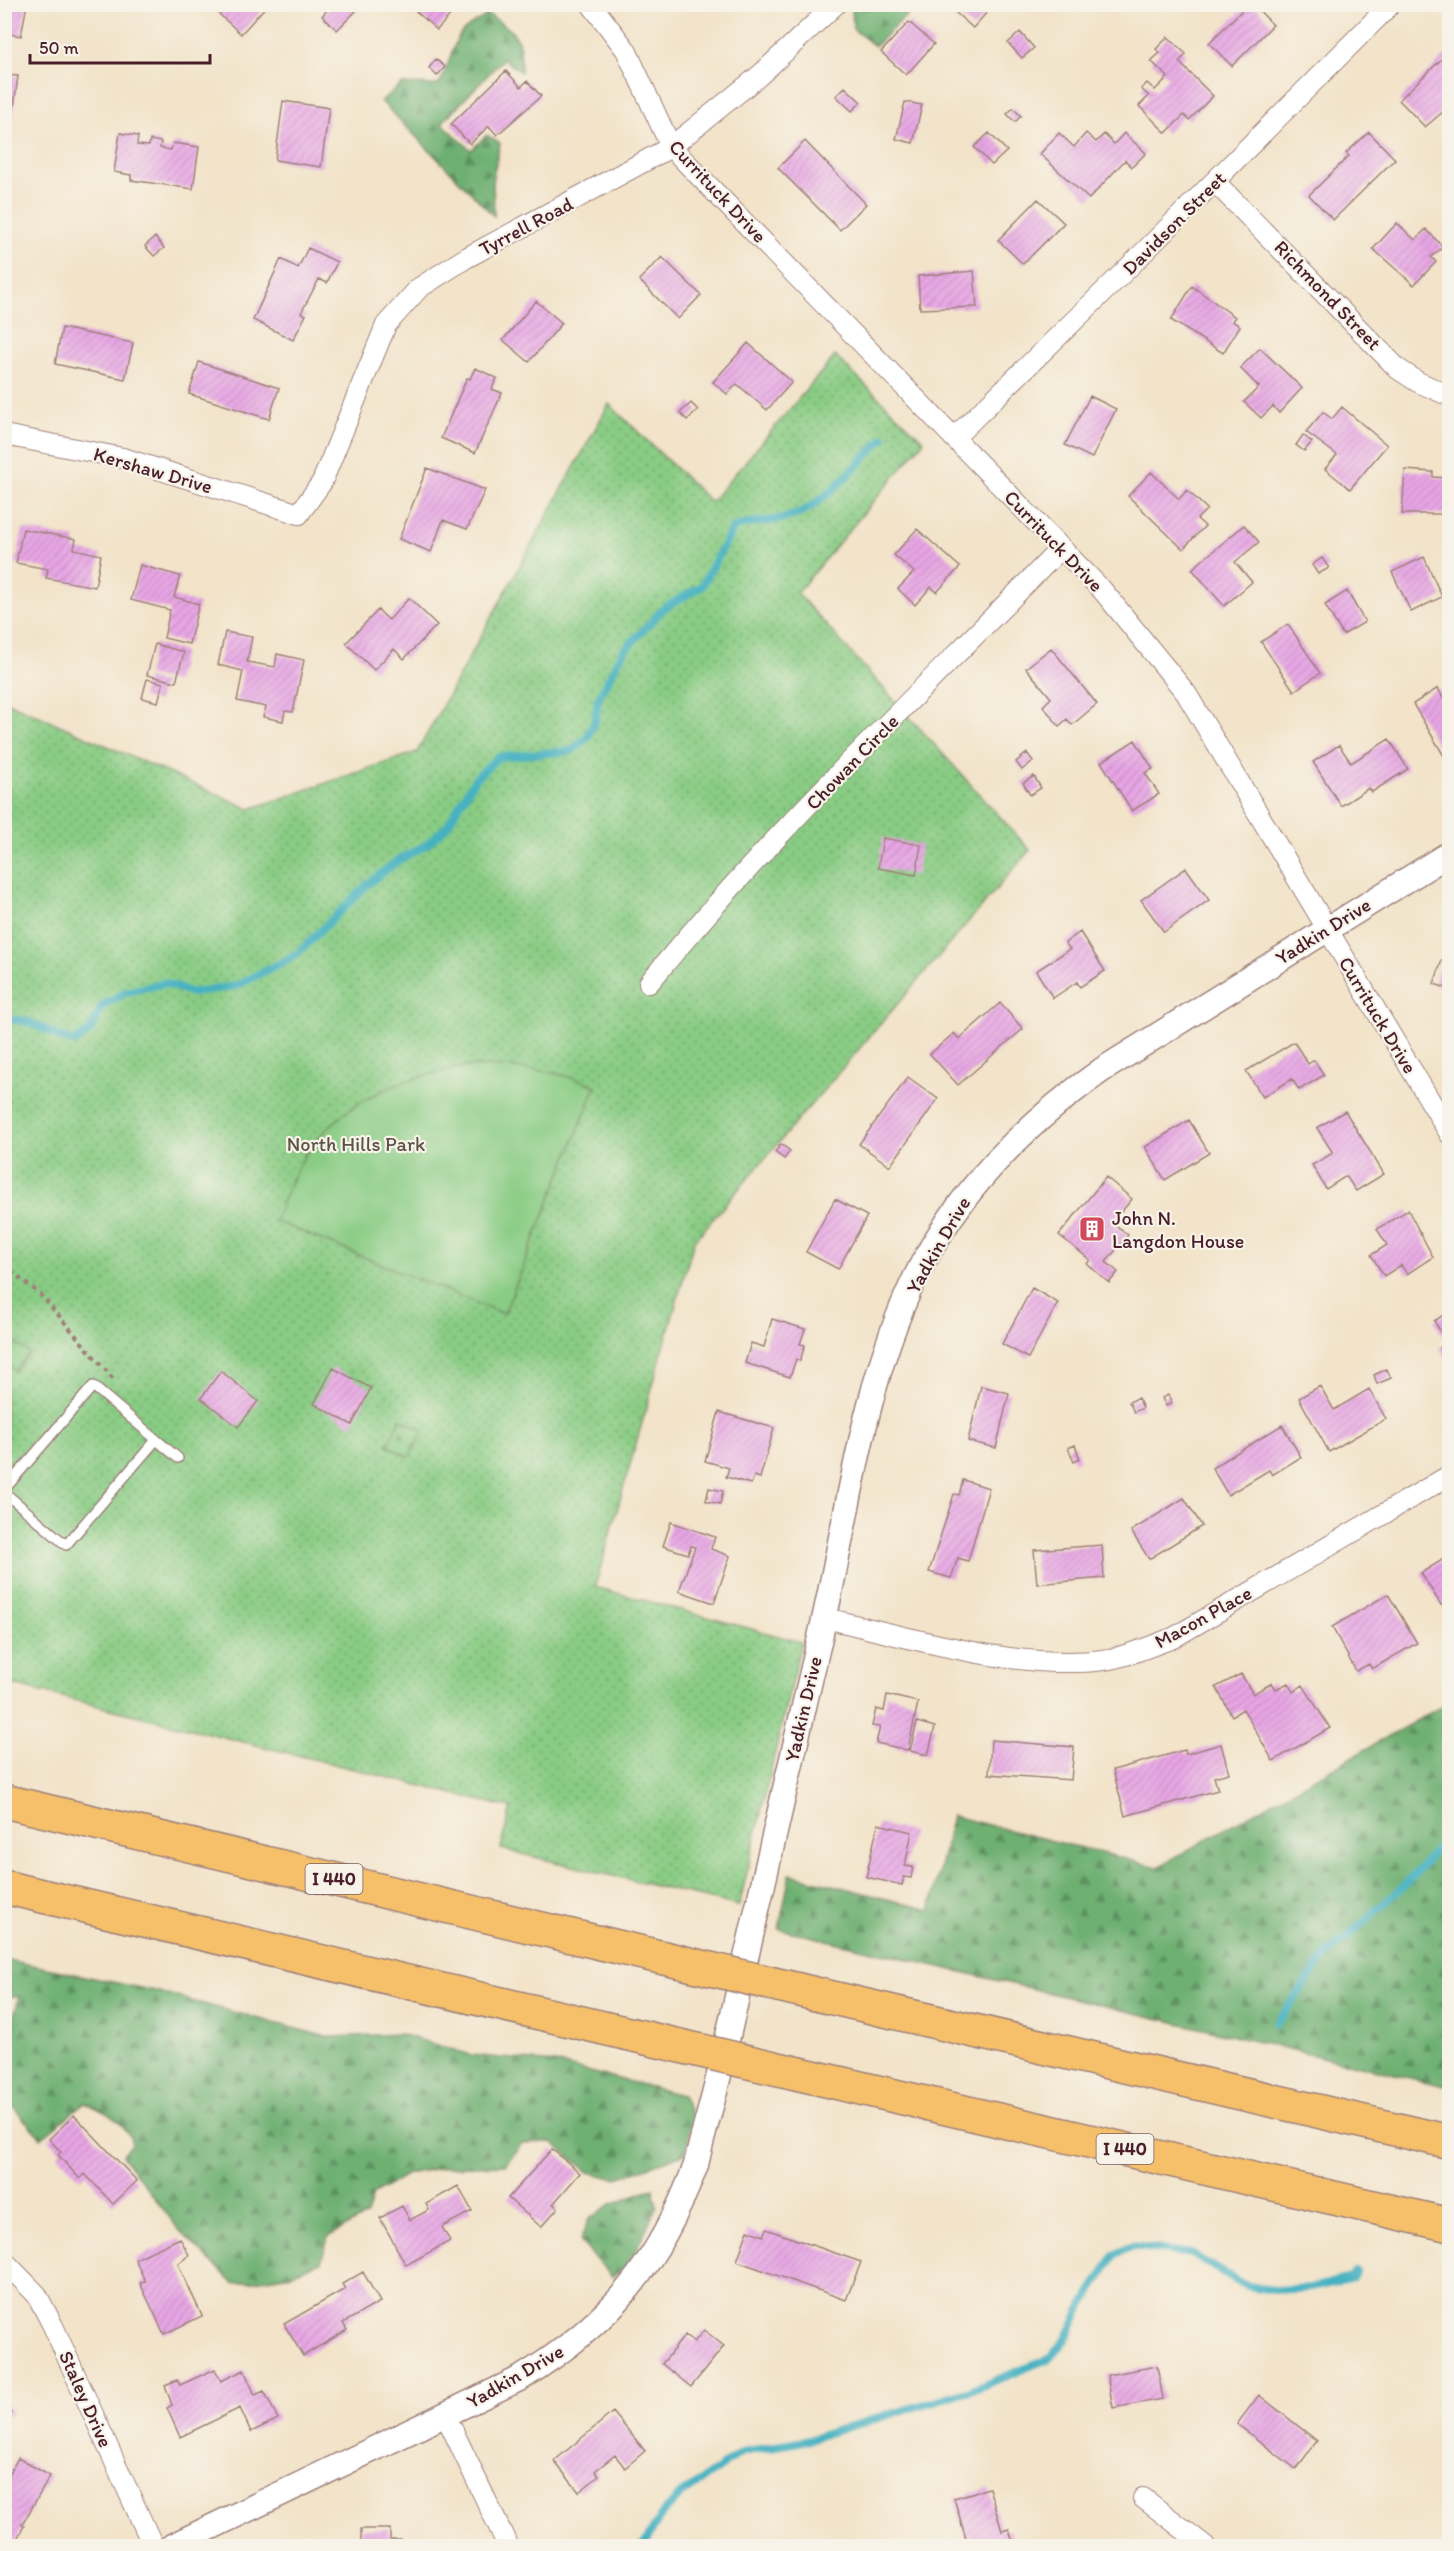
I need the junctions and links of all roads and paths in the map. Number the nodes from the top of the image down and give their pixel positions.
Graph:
1 (591, 4) edge
2 (836, 4) edge
3 (1391, 4) edge
4 (671, 147) junction
5 (1215, 182) junction
6 (1449, 396) edge
7 (4, 435) edge
8 (954, 438) junction
9 (299, 514) joint
10 (1061, 548) junction
11 (1449, 853) edge
12 (1326, 930) junction
13 (649, 983) dead end
14 (1449, 1134) edge
15 (4, 1266) edge
16 (86, 1344) dead end
17 (156, 1440) junction
18 (177, 1458) dead end
19 (1449, 1474) edge
20 (4, 1491) edge
21 (825, 1618) junction
22 (4, 1801) edge
23 (4, 1887) edge
24 (1449, 2142) edge
25 (1449, 2225) edge
26 (4, 2261) edge
27 (445, 2414) junction
28 (1143, 2498) dead end
29 (153, 2547) edge
30 (172, 2547) edge
31 (508, 2547) edge
32 (1205, 2547) edge

1 - 4 street, Currituck Drive
2 - 4 street, Tyrrell Road
3 - 5 street, Davidson Street
4 - 8 street, Currituck Drive
4 - 9 street, Tyrrell Road
5 - 6 street, Richmond Street
5 - 8 street, Davidson Street
7 - 9 street, Kershaw Drive
8 - 10 street, Currituck Drive
10 - 12 street, Currituck Drive
10 - 13 street, Chowan Circle
11 - 12 street, Yadkin Drive
12 - 14 street, Currituck Drive
12 - 21 street, Yadkin Drive
15 - 16 path
17 - 18 lane
17 - 20 lane
17 - 20 lane
19 - 21 street, Macon Place
21 - 27 street, Yadkin Drive
22 - 24 highway, I 440, bridge
23 - 25 highway, I 440, bridge
26 - 29 street, Staley Drive
27 - 30 street, Yadkin Drive
27 - 31 street
28 - 32 street

